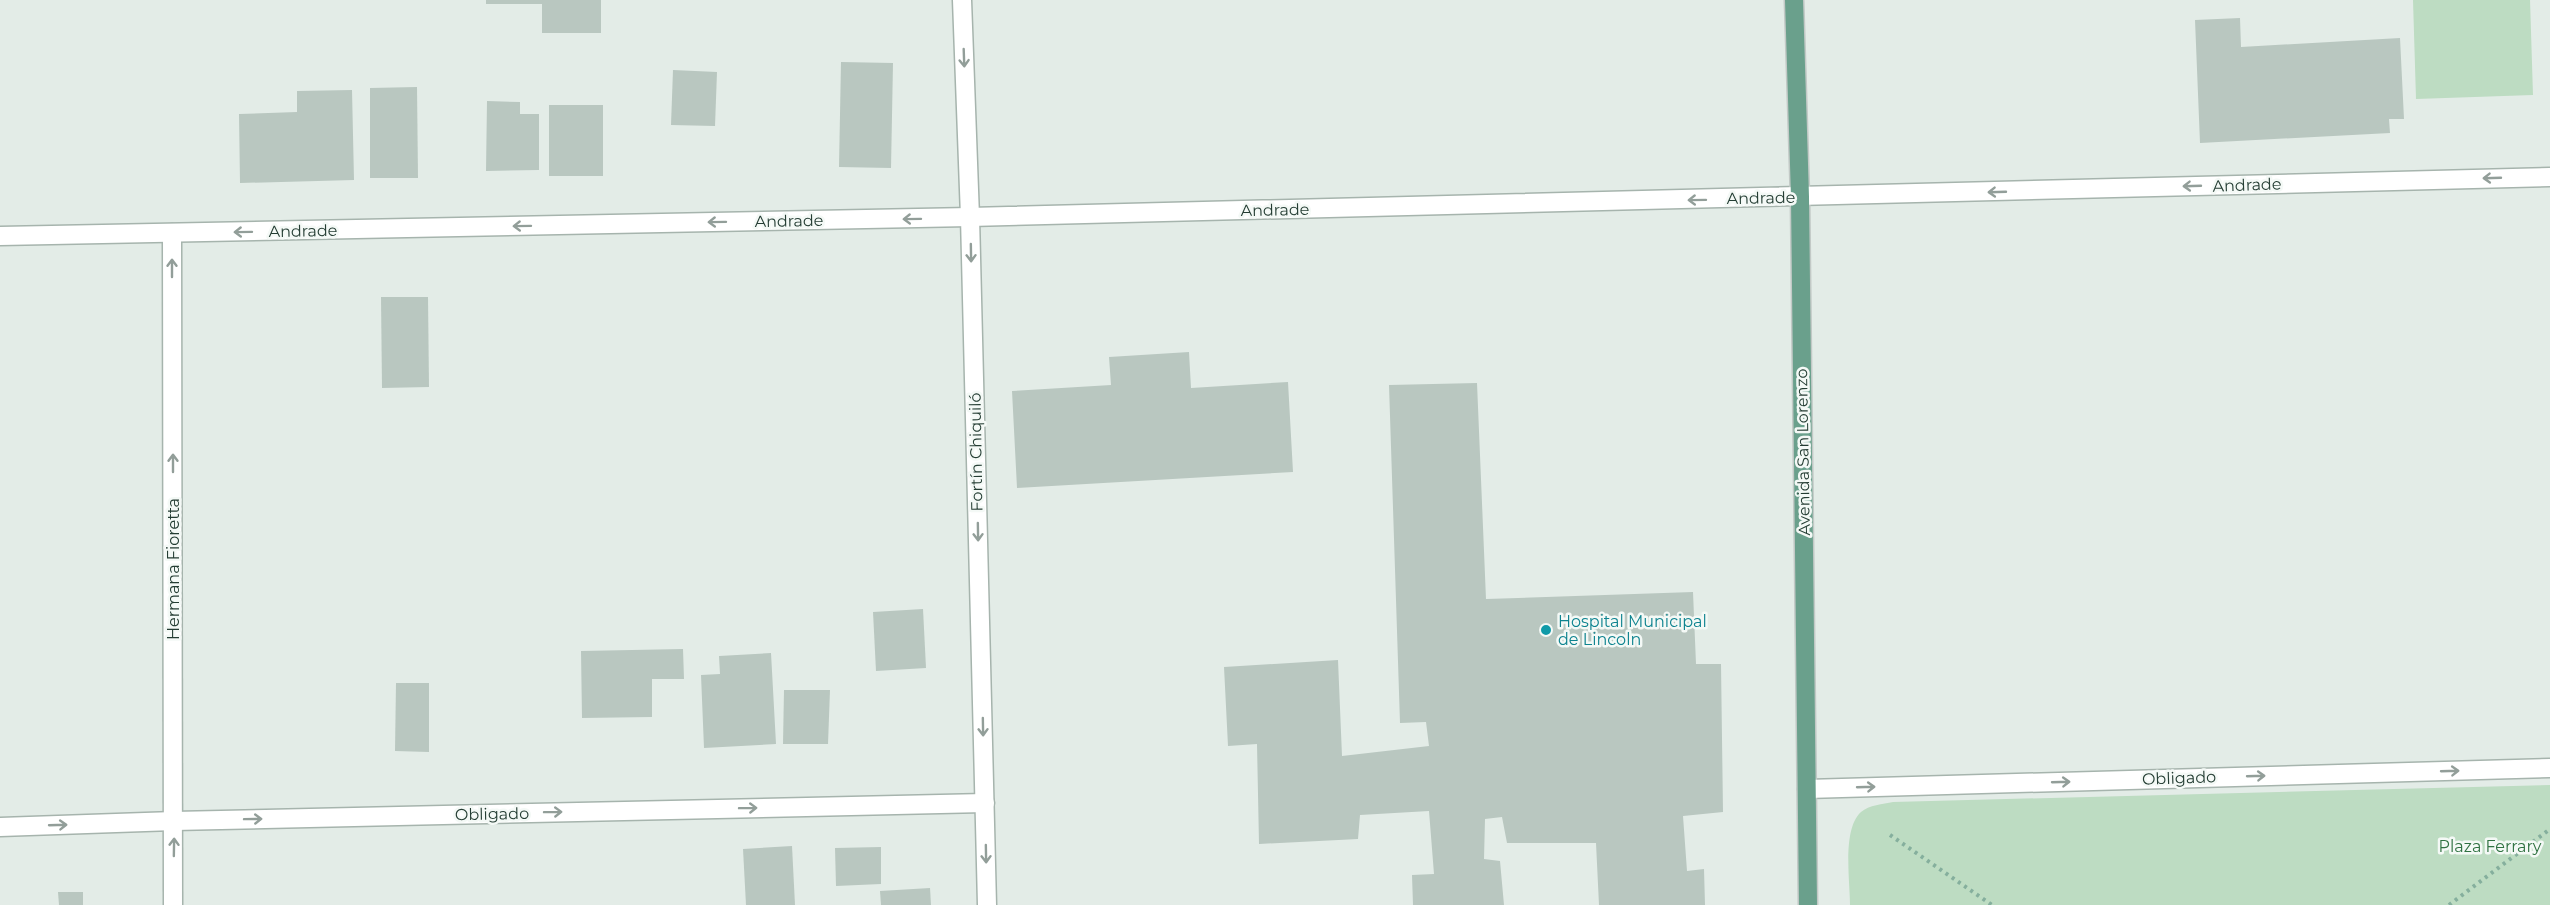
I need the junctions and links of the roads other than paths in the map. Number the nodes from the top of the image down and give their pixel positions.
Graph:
1 (962, 0) edge
2 (1794, 0) edge
3 (2550, 177) edge
4 (1800, 197) junction
5 (970, 217) junction
6 (172, 233) junction
7 (0, 236) edge
8 (2550, 768) edge
9 (1807, 789) junction
10 (985, 803) junction
11 (174, 820) junction
12 (0, 827) edge
13 (173, 905) edge
14 (987, 905) edge
15 (1808, 905) edge

1 -> 5 street, Fortín Chiquiló
2 - 4 main road, Avenida San Lorenzo
3 -> 4 street, Andrade
4 -> 5 street, Andrade
4 - 9 main road, Avenida San Lorenzo
5 -> 6 street, Andrade
5 -> 10 street, Fortín Chiquiló
6 - 7 street, Andrade
11 -> 6 street, Hermana Fioretta
9 -> 8 street, Obligado
9 - 15 main road, Avenida San Lorenzo
11 -> 10 street, Obligado
10 -> 14 street, Fortín Chiquiló
12 -> 11 street, Obligado
13 -> 11 street, Hermana Fioretta

